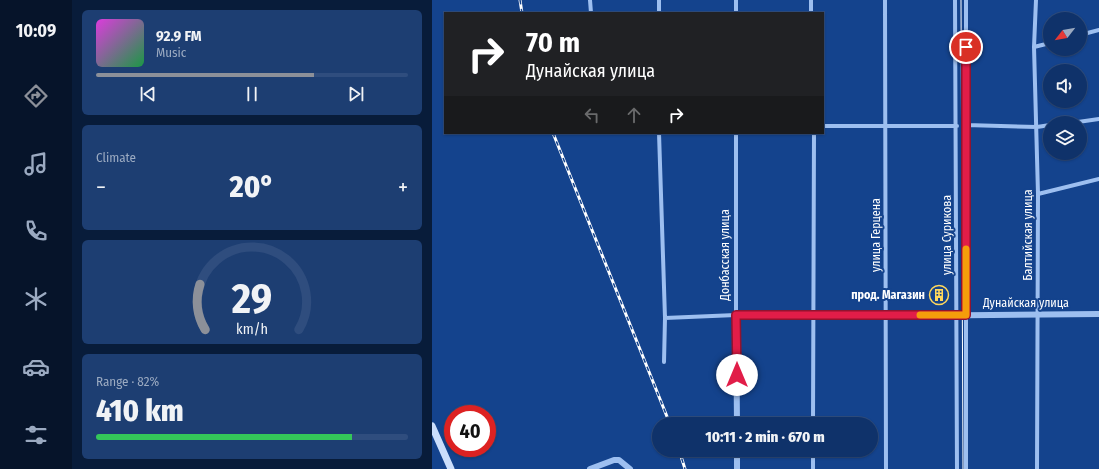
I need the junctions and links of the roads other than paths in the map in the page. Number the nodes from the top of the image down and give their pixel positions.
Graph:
1 (590, 0) edge
2 (659, 0) edge
3 (736, 0) edge
4 (811, 0) edge
5 (885, 0) edge
6 (955, 0) edge
7 (966, 0) edge
8 (1036, 0) edge
9 (591, 12) edge
10 (659, 12) edge
11 (736, 12) edge
12 (811, 12) edge
13 (1099, 30) edge
14 (1087, 33) edge
15 (1043, 45) edge
16 (1034, 47) junction
17 (1099, 119) edge
18 (1087, 121) edge
19 (966, 125) junction
20 (824, 126) edge
21 (886, 126) junction
22 (956, 126) junction
23 (1037, 126) junction
24 (1043, 126) edge
25 (660, 134) edge
26 (736, 134) edge
27 (814, 134) edge
28 (1099, 179) edge
29 (1038, 194) junction
30 (957, 314) junction
31 (1038, 314) junction
32 (1099, 314) edge
33 (736, 315) junction
34 (814, 315) junction
35 (966, 315) junction
36 (886, 316) junction
37 (665, 318) junction
38 (664, 362) dead end
39 (737, 417) edge
40 (813, 417) edge
41 (432, 426) edge
42 (737, 457) edge
43 (813, 457) edge
44 (450, 469) edge
45 (590, 469) edge
46 (630, 469) edge
47 (737, 469) edge
48 (813, 469) edge
49 (886, 469) edge
50 (957, 469) edge
51 (966, 469) edge
52 (1038, 469) edge

1 - 9 street
2 - 10 street
3 - 11 street
4 - 12 street
5 - 21 street, улица Герцена
6 - 22 street, улица Сурикова
7 - 19 street, улица Сурикова
8 - 16 street, Балтийская улица
13 - 14 street
15 - 16 street
16 - 23 street, Балтийская улица
17 - 18 street
19 - 23 street
19 - 35 street, улица Сурикова
20 - 21 street
21 - 22 street
21 - 36 street, улица Герцена
22 - 30 street, улица Сурикова
23 - 24 street
23 - 29 street, Балтийская улица
25 - 37 street
26 - 33 street, Донбасская улица
27 - 34 street
28 - 29 street
29 - 31 street, Балтийская улица
30 - 35 street, Дунайская улица
30 - 36 street, Дунайская улица
30 - 50 street, улица Сурикова
31 - 32 street, Дунайская улица
31 - 35 street, Дунайская улица
31 - 52 street, Балтийская улица
33 - 34 street, Дунайская улица
33 - 37 street, Дунайская улица
33 - 39 street, Донбасская улица
34 - 36 street, Дунайская улица
34 - 40 street
35 - 51 street, улица Сурикова
36 - 49 street, улица Герцена
37 - 38 street
41 - 44 main road
42 - 47 street
43 - 48 street
45 - 46 street

